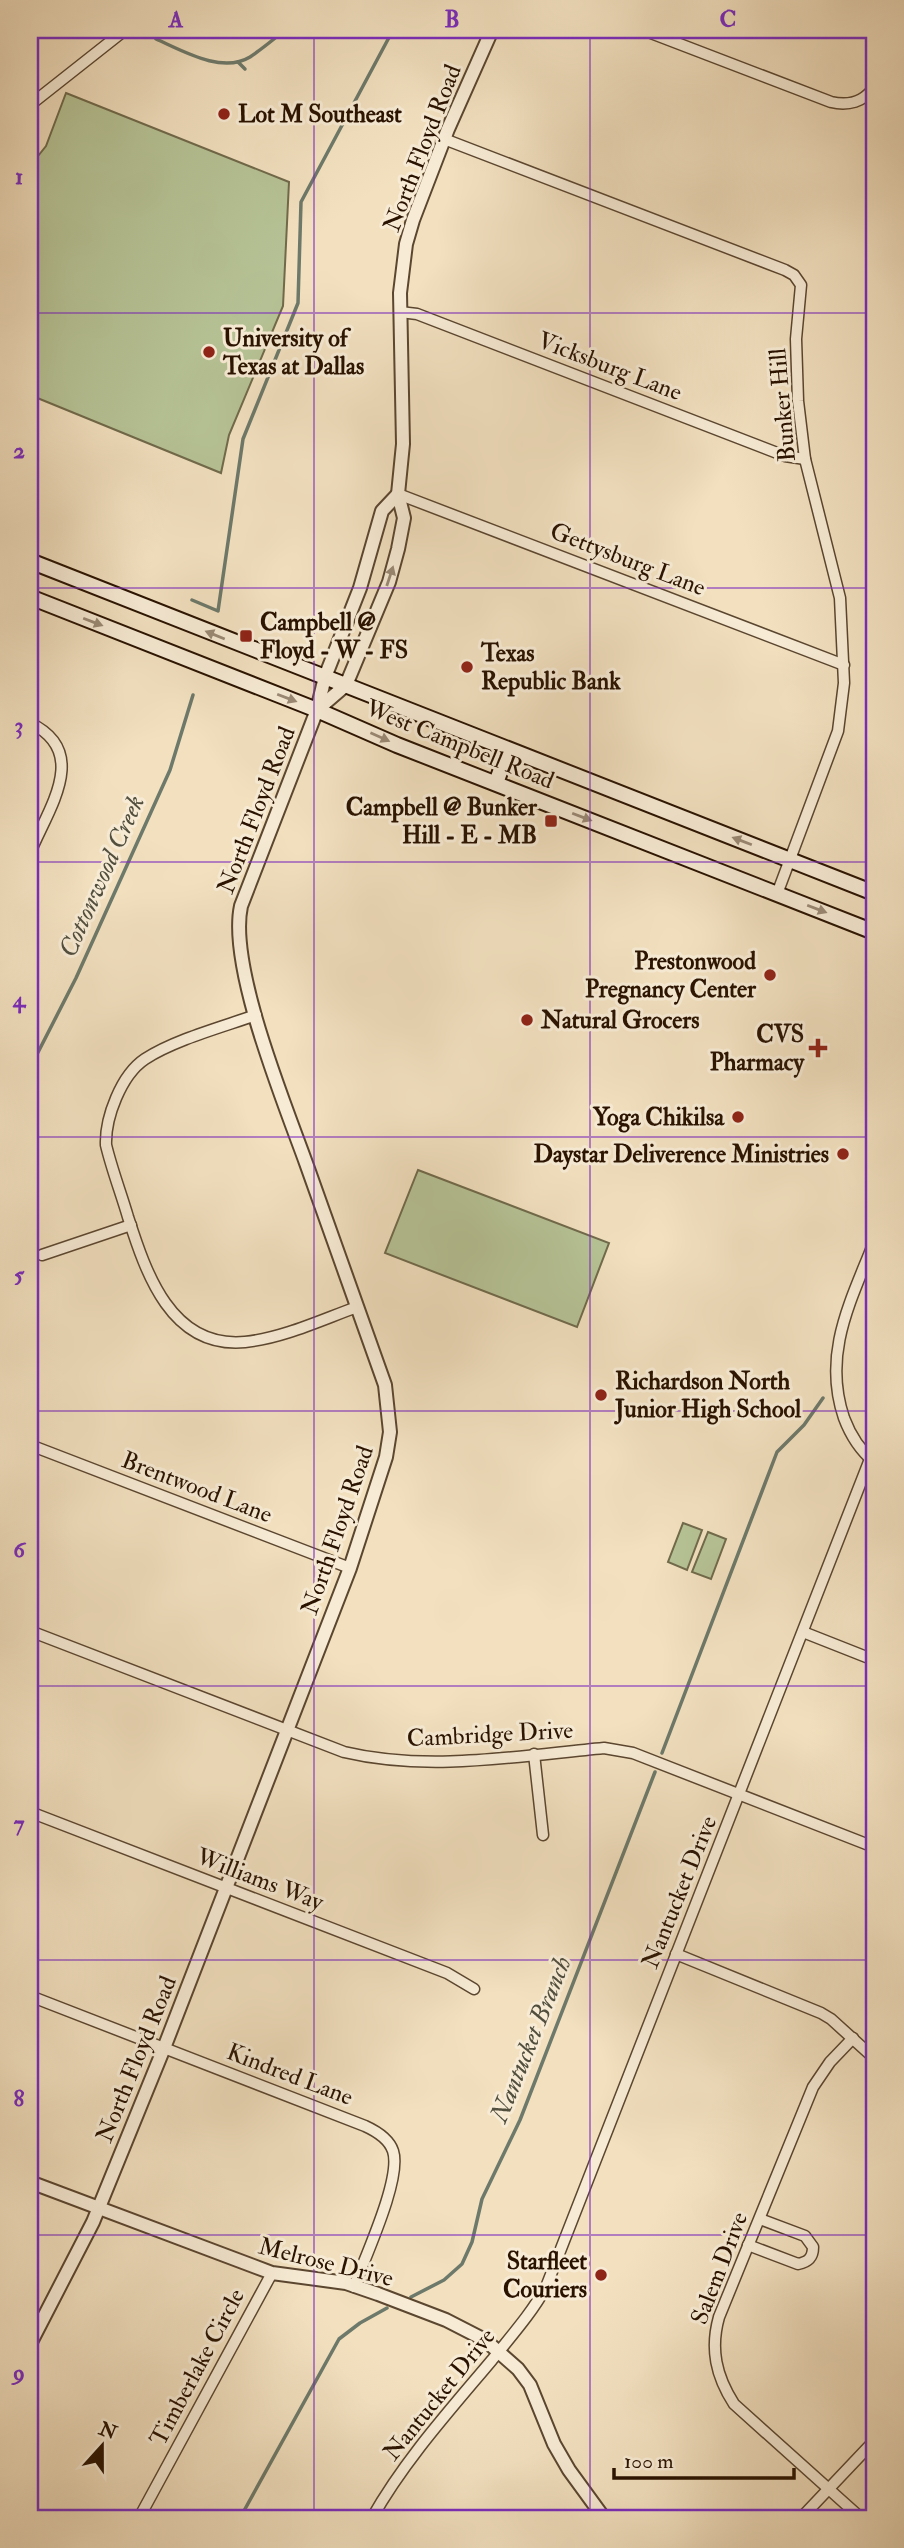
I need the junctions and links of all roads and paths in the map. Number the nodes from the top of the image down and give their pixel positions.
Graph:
1 (125, 30) edge
2 (492, 30) edge
3 (643, 30) edge
4 (874, 87) edge
5 (30, 105) edge
6 (444, 139) junction
7 (400, 312) junction
8 (806, 459) junction
9 (398, 494) junction
10 (30, 561) edge
11 (30, 597) edge
12 (844, 665) junction
13 (325, 677) junction
14 (346, 685) junction
15 (317, 710) junction
16 (30, 723) edge
17 (508, 750) junction
18 (496, 783) junction
19 (30, 853) edge
20 (790, 860) junction
21 (874, 893) edge
22 (777, 894) junction
23 (874, 932) edge
24 (256, 1015) junction
25 (131, 1225) junction
26 (874, 1242) edge
27 (42, 1255) dead end
28 (358, 1307) junction
29 (30, 1445) edge
30 (872, 1461) edge
31 (350, 1568) junction
32 (30, 1631) edge
33 (803, 1632) junction
34 (874, 1660) edge
35 (287, 1730) junction
36 (534, 1754) junction
37 (741, 1794) junction
38 (30, 1812) edge
39 (543, 1835) dead end
40 (874, 1847) edge
41 (225, 1888) junction
42 (676, 1954) junction
43 (474, 1989) dead end
44 (30, 1996) edge
45 (853, 2038) junction
46 (164, 2048) junction
47 (874, 2058) edge
48 (30, 2182) edge
49 (98, 2209) junction
50 (760, 2219) junction
51 (748, 2245) junction
52 (272, 2273) junction
53 (354, 2287) junction
54 (30, 2344) edge
55 (499, 2351) junction
56 (874, 2441) edge
57 (829, 2489) junction
58 (139, 2518) edge
59 (372, 2518) edge
60 (604, 2518) edge
61 (801, 2518) edge
62 (860, 2518) edge

1 - 5 street
2 - 6 street, North Floyd Road
3 - 4 street
6 - 7 street, North Floyd Road
6 - 8 street, Bunker Hill
7 - 8 street, Vicksburg Lane
7 - 9 street, North Floyd Road
8 - 12 street, Bunker Hill
9 - 12 street, Gettysburg Lane
9 - 13 street, North Floyd Road
14 -> 9 street, North Floyd Road
13 -> 10 main road, West Campbell Road
11 -> 15 main road, West Campbell Road
12 - 20 street, Bunker Hill
13 - 14 main road, West Campbell Road
13 - 15 street, North Floyd Road
14 - 15 street, North Floyd Road
14 - 17 main road, West Campbell Road
15 -> 18 main road, West Campbell Road
15 - 24 street, North Floyd Road
16 - 19 street
17 - 18 main road
20 -> 17 main road, West Campbell Road
18 -> 22 main road, West Campbell Road
20 - 21 main road, West Campbell Road
20 - 22 street, Bunker Hill
22 -> 23 main road, West Campbell Road
24 - 25 street
24 - 28 street, North Floyd Road
25 - 27 street
25 - 28 street
26 - 30 street, Nantucket Drive
28 - 31 street, North Floyd Road
29 - 31 street, Brentwood Lane
30 - 33 street, Nantucket Drive
31 - 35 street, North Floyd Road
32 - 35 street, Cambridge Drive
33 - 34 street
33 - 37 street, Nantucket Drive
35 - 36 street, Cambridge Drive
35 - 41 street, North Floyd Road
36 - 37 street, Cambridge Drive
36 - 39 street
37 - 40 street, Cambridge Drive
37 - 42 street, Nantucket Drive
38 - 41 street, Williams Way
41 - 43 street, Williams Way
41 - 46 street, North Floyd Road
42 - 45 street
42 - 55 street, Nantucket Drive
44 - 46 street, Kindred Lane
45 - 47 street
45 - 50 street, Salem Drive
46 - 49 street, North Floyd Road
46 - 53 street, Kindred Lane
48 - 49 street, Melrose Drive
49 - 52 street, Melrose Drive
49 - 54 street, North Floyd Road
50 - 51 street, Salem Drive
50 - 51 street
51 - 57 street, Salem Drive
52 - 53 street, Melrose Drive
52 - 58 street, Timberlake Circle
53 - 55 street, Melrose Drive
55 - 59 street, Nantucket Drive
55 - 60 street, Melrose Drive
56 - 57 street
57 - 61 street
57 - 62 street, Salem Drive

